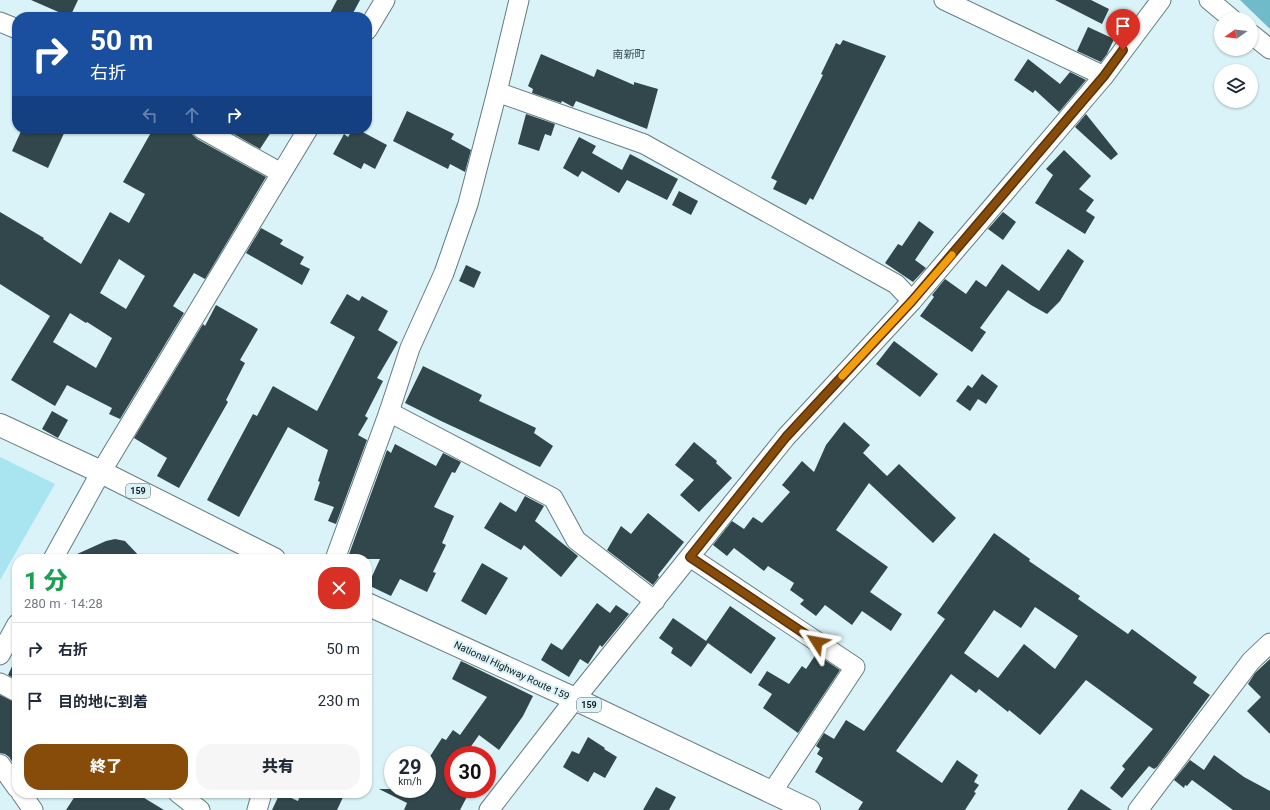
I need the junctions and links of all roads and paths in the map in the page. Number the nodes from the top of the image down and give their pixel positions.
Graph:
1 (385, 0) edge
2 (519, 0) edge
3 (944, 0) edge
4 (1162, 0) edge
5 (1209, 0) edge
6 (1224, 12) edge
7 (0, 22) edge
8 (372, 22) edge
9 (12, 27) edge
10 (1258, 40) edge
11 (1270, 49) edge
12 (1104, 76) junction
13 (497, 92) junction
14 (211, 134) edge
15 (305, 134) edge
16 (281, 173) junction
17 (912, 301) junction
18 (389, 412) junction
19 (0, 424) edge
20 (100, 472) junction
21 (56, 554) edge
22 (264, 554) edge
23 (337, 554) edge
24 (690, 557) junction
25 (654, 601) junction
26 (372, 606) edge
27 (12, 633) edge
28 (1270, 643) edge
29 (0, 655) edge
30 (0, 683) edge
31 (12, 689) edge
32 (575, 699) junction
33 (0, 764) edge
34 (12, 781) edge
35 (772, 792) junction
36 (25, 798) edge
37 (184, 798) edge
38 (261, 798) edge
39 (33, 810) edge
40 (200, 810) edge
41 (257, 810) edge
42 (489, 810) edge
43 (809, 810) edge
44 (1138, 810) edge

1 - 8 street
2 - 13 street
3 - 12 street
4 - 12 street
5 - 6 street
7 - 9 street
10 - 11 street
12 - 17 street
13 - 17 street
13 - 18 street
14 - 16 street
15 - 16 street
16 - 20 street
17 - 24 street
18 - 23 street
18 - 25 street
19 - 20 highway, 159
20 - 21 street
20 - 22 highway, 159
24 - 25 street
24 - 35 street
25 - 32 street
26 - 32 highway, National Highway Route 159 / 159
27 - 29 street
28 - 44 street
30 - 31 street
32 - 35 highway, National Highway Route 159 / 159
32 - 42 street
33 - 34 street
35 - 43 highway, National Highway Route 159 / 159
36 - 39 street
37 - 40 street
38 - 41 street

